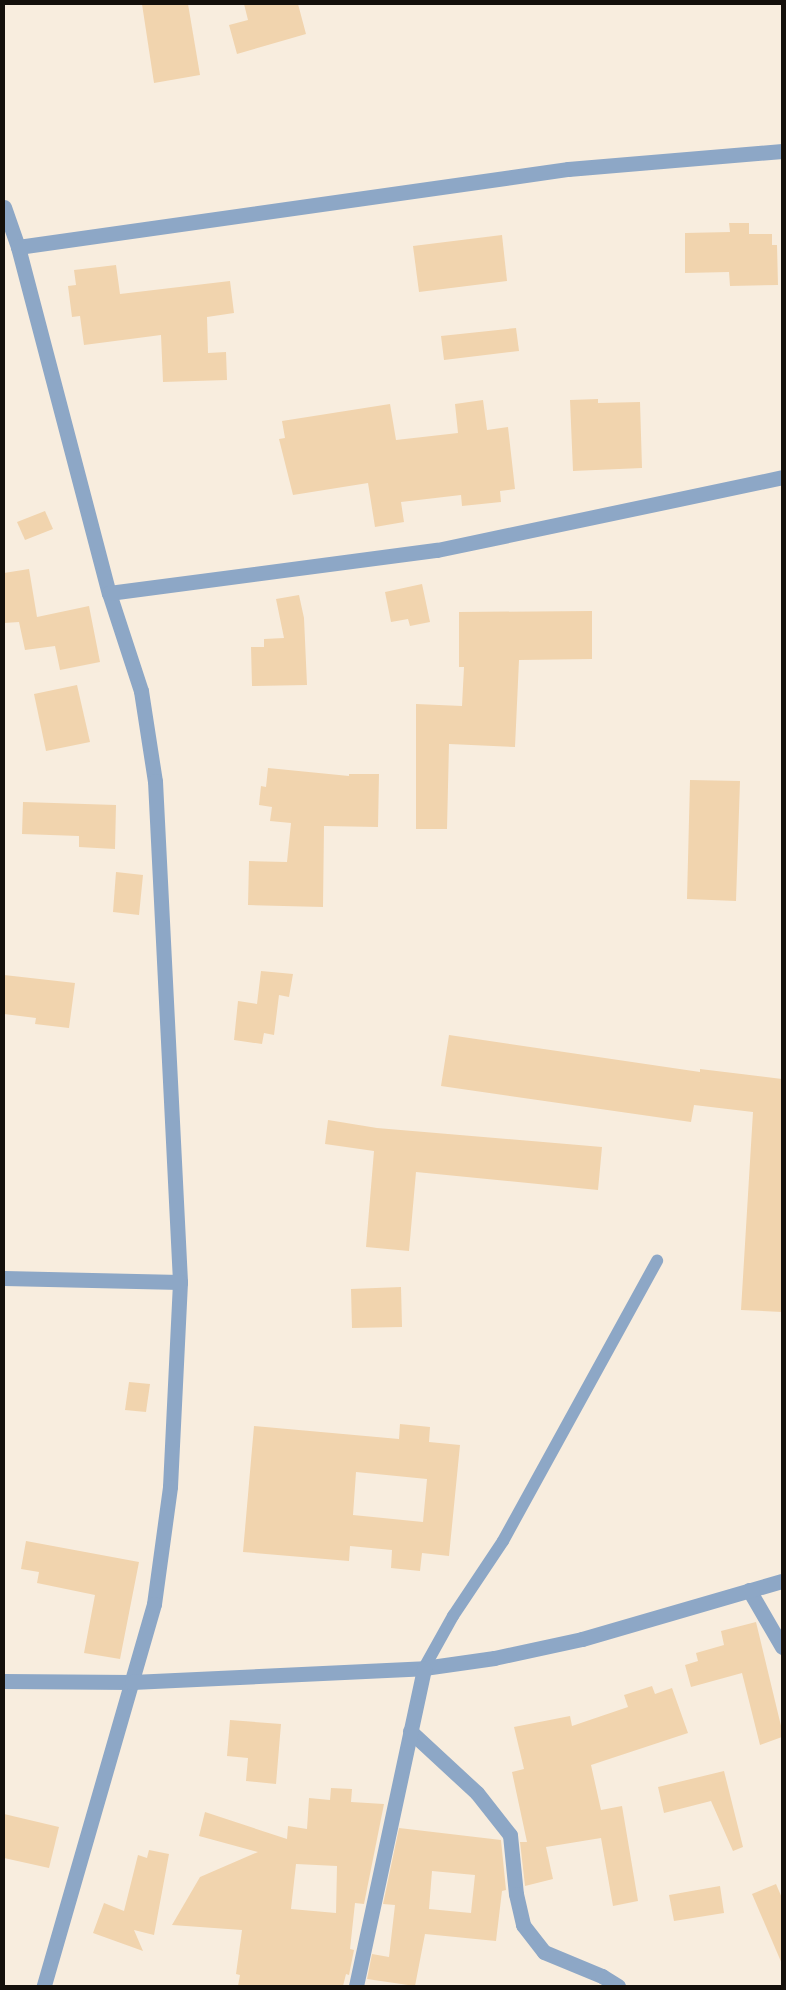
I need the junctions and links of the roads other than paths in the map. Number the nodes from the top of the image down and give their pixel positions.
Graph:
1 (782, 151) edge
2 (4, 207) edge
3 (18, 247) junction
4 (782, 477) edge
5 (109, 593) junction
6 (657, 1261) dead end
7 (4, 1278) edge
8 (180, 1282) junction
9 (782, 1581) edge
10 (749, 1590) junction
11 (782, 1647) edge
12 (424, 1668) junction
13 (4, 1681) edge
14 (132, 1682) junction
15 (410, 1731) junction
16 (44, 1986) edge
17 (356, 1986) edge
18 (618, 1986) edge

1 - 3 street
2 - 3 street
3 - 5 street
4 - 5 street
5 - 8 street
6 - 12 lane
7 - 8 street
8 - 14 street
9 - 10 street
10 - 11 street
10 - 12 street
12 - 14 street
12 - 15 street
13 - 14 street
14 - 16 street
15 - 17 street
15 - 18 street

